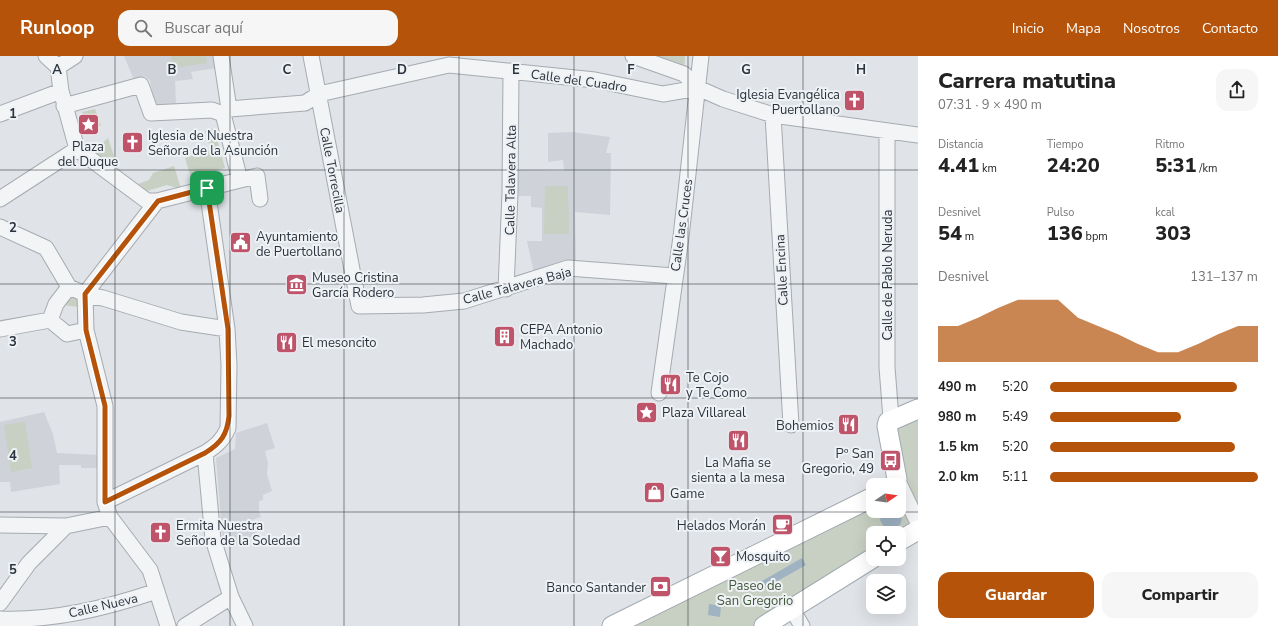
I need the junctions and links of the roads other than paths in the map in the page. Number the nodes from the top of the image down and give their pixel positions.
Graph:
1 (46, 56) edge
2 (221, 56) edge
3 (312, 56) edge
4 (633, 56) edge
5 (690, 56) edge
6 (701, 56) edge
7 (67, 61) edge
8 (476, 62) edge
9 (511, 71) junction
10 (698, 88) junction
11 (61, 91) junction
12 (319, 94) junction
13 (64, 106) junction
14 (226, 112) junction
15 (0, 114) edge
16 (773, 115) junction
17 (887, 131) junction
18 (918, 135) edge
19 (77, 148) junction
20 (240, 180) junction
21 (207, 188) junction
22 (0, 199) edge
23 (260, 199) dead end
24 (158, 201) junction
25 (6, 229) edge
26 (674, 276) junction
27 (69, 287) junction
28 (506, 289) junction
29 (85, 295) junction
30 (359, 306) joint
31 (50, 320) junction
32 (0, 329) edge
33 (228, 329) junction
34 (86, 330) junction
35 (659, 394) dead end
36 (918, 409) edge
37 (891, 419) junction
38 (791, 425) dead end
39 (205, 453) junction
40 (897, 478) edge
41 (866, 500) edge
42 (105, 502) junction
43 (906, 502) edge
44 (110, 517) junction
45 (0, 525) edge
46 (917, 525) edge
47 (66, 526) junction
48 (906, 535) edge
49 (866, 562) edge
50 (157, 591) junction
51 (231, 597) junction
52 (0, 603) edge
53 (792, 609) junction
54 (0, 619) edge
55 (168, 626) edge
56 (185, 626) edge
57 (245, 626) edge
58 (612, 626) edge
59 (764, 626) edge
60 (802, 626) edge

1 - 7 street
2 - 14 street
3 - 12 street, Calle Torrecilla
4 - 10 street
5 - 10 street
6 - 10 street, Calle las Cruces
7 - 11 street
8 - 9 street, Calle del Cuadro
8 - 12 street, Calle del Cuadro
9 - 10 street, Calle del Cuadro
9 - 28 street, Calle Talavera Alta
10 - 16 street
10 - 26 street, Calle las Cruces
11 - 13 street
11 - 15 street
12 - 14 street, Calle del Cuadro
12 - 30 street, Calle Torrecilla
13 - 14 street
13 - 19 street
14 - 20 street
16 - 17 street
16 - 38 street, Calle Encina
17 - 18 street
17 - 37 street, Calle de Pablo Neruda
19 - 22 street
19 - 24 street
20 - 21 street
20 - 23 street
21 - 24 street
21 - 33 street
24 - 29 street
25 - 27 street
26 - 28 street, Calle Talavera Baja
26 - 35 street, Calle las Cruces
27 - 29 street
27 - 31 street
28 - 30 street, Calle Talavera Baja
29 - 33 street
29 - 34 street
31 - 32 street
31 - 34 street
33 - 39 street
34 - 42 street
36 - 37 main road
37 - 40 main road
39 - 42 street
39 - 51 street
41 - 58 main road
42 - 44 street
43 - 46 street
44 - 47 street
44 - 50 street
45 - 47 street
46 - 48 main road
47 - 52 street
49 - 53 main road
50 - 54 street, Calle Nueva
50 - 55 street
51 - 56 street
51 - 57 street
53 - 59 main road
53 - 60 street

